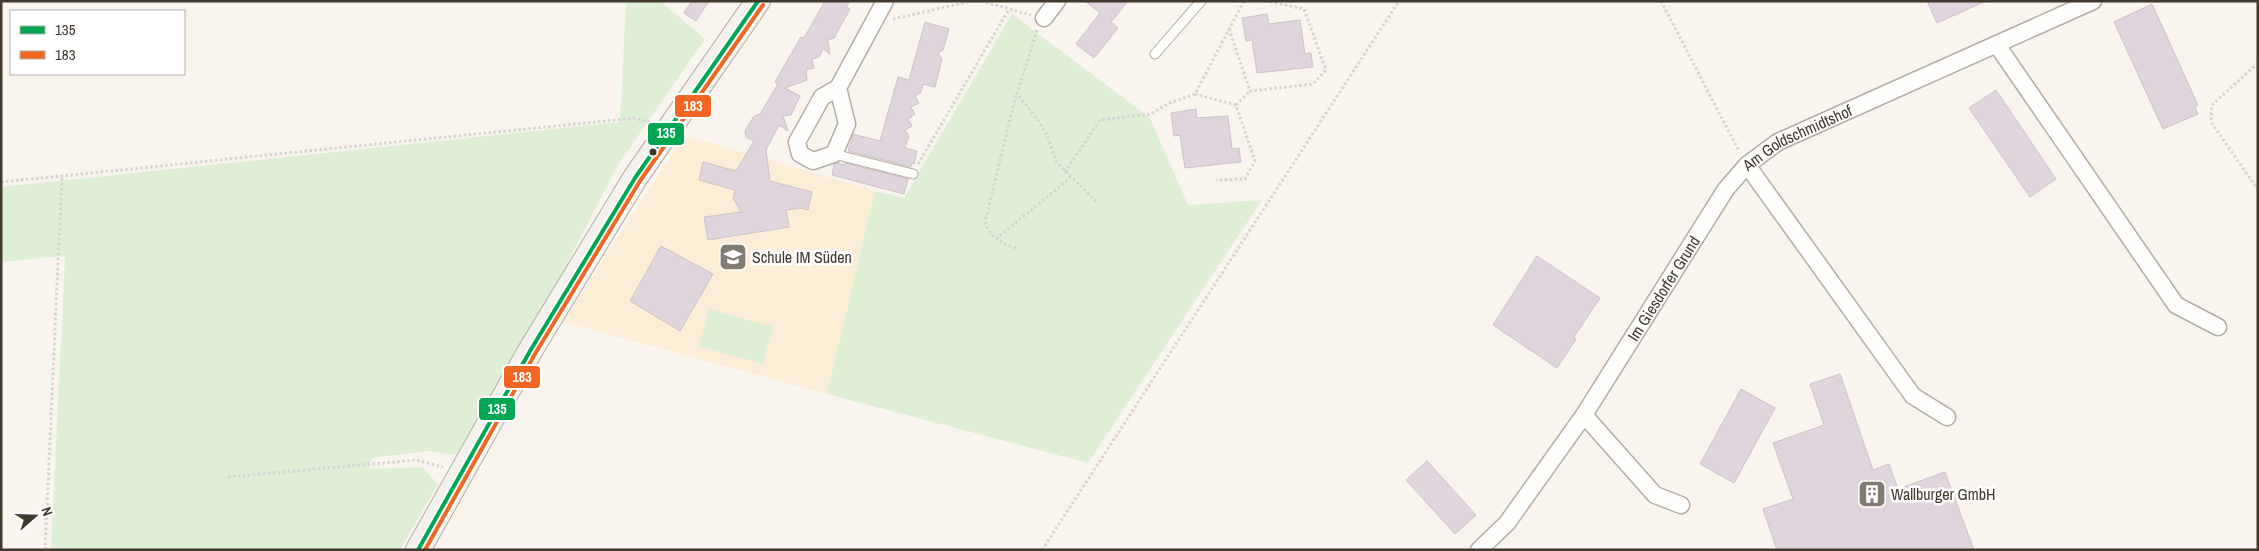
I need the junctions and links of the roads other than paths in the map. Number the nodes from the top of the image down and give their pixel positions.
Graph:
1 (758, 1) edge
2 (1057, 1) edge
3 (1201, 1) edge
4 (2094, 1) edge
5 (882, 7) edge
6 (1043, 19) road end
7 (1997, 44) junction
8 (1155, 54) dead end
9 (838, 88) junction
10 (834, 154) junction
11 (1747, 165) junction
12 (913, 174) road end
13 (2218, 327) dead end
14 (1584, 415) junction
15 (1947, 417) dead end
16 (1681, 505) dead end
17 (418, 550) edge
18 (1478, 550) edge

1 - 17 street
2 - 6 street
3 - 8 lane
4 - 7 street, Am Goldschmidtshof
5 - 9 street
7 - 11 street, Am Goldschmidtshof
7 - 13 street
9 - 10 street
9 - 10 street
10 - 12 lane
11 - 14 street, Im Giesdorfer Grund
11 - 15 street, Am Goldschmidtshof
14 - 16 street
14 - 18 street, Im Giesdorfer Grund

